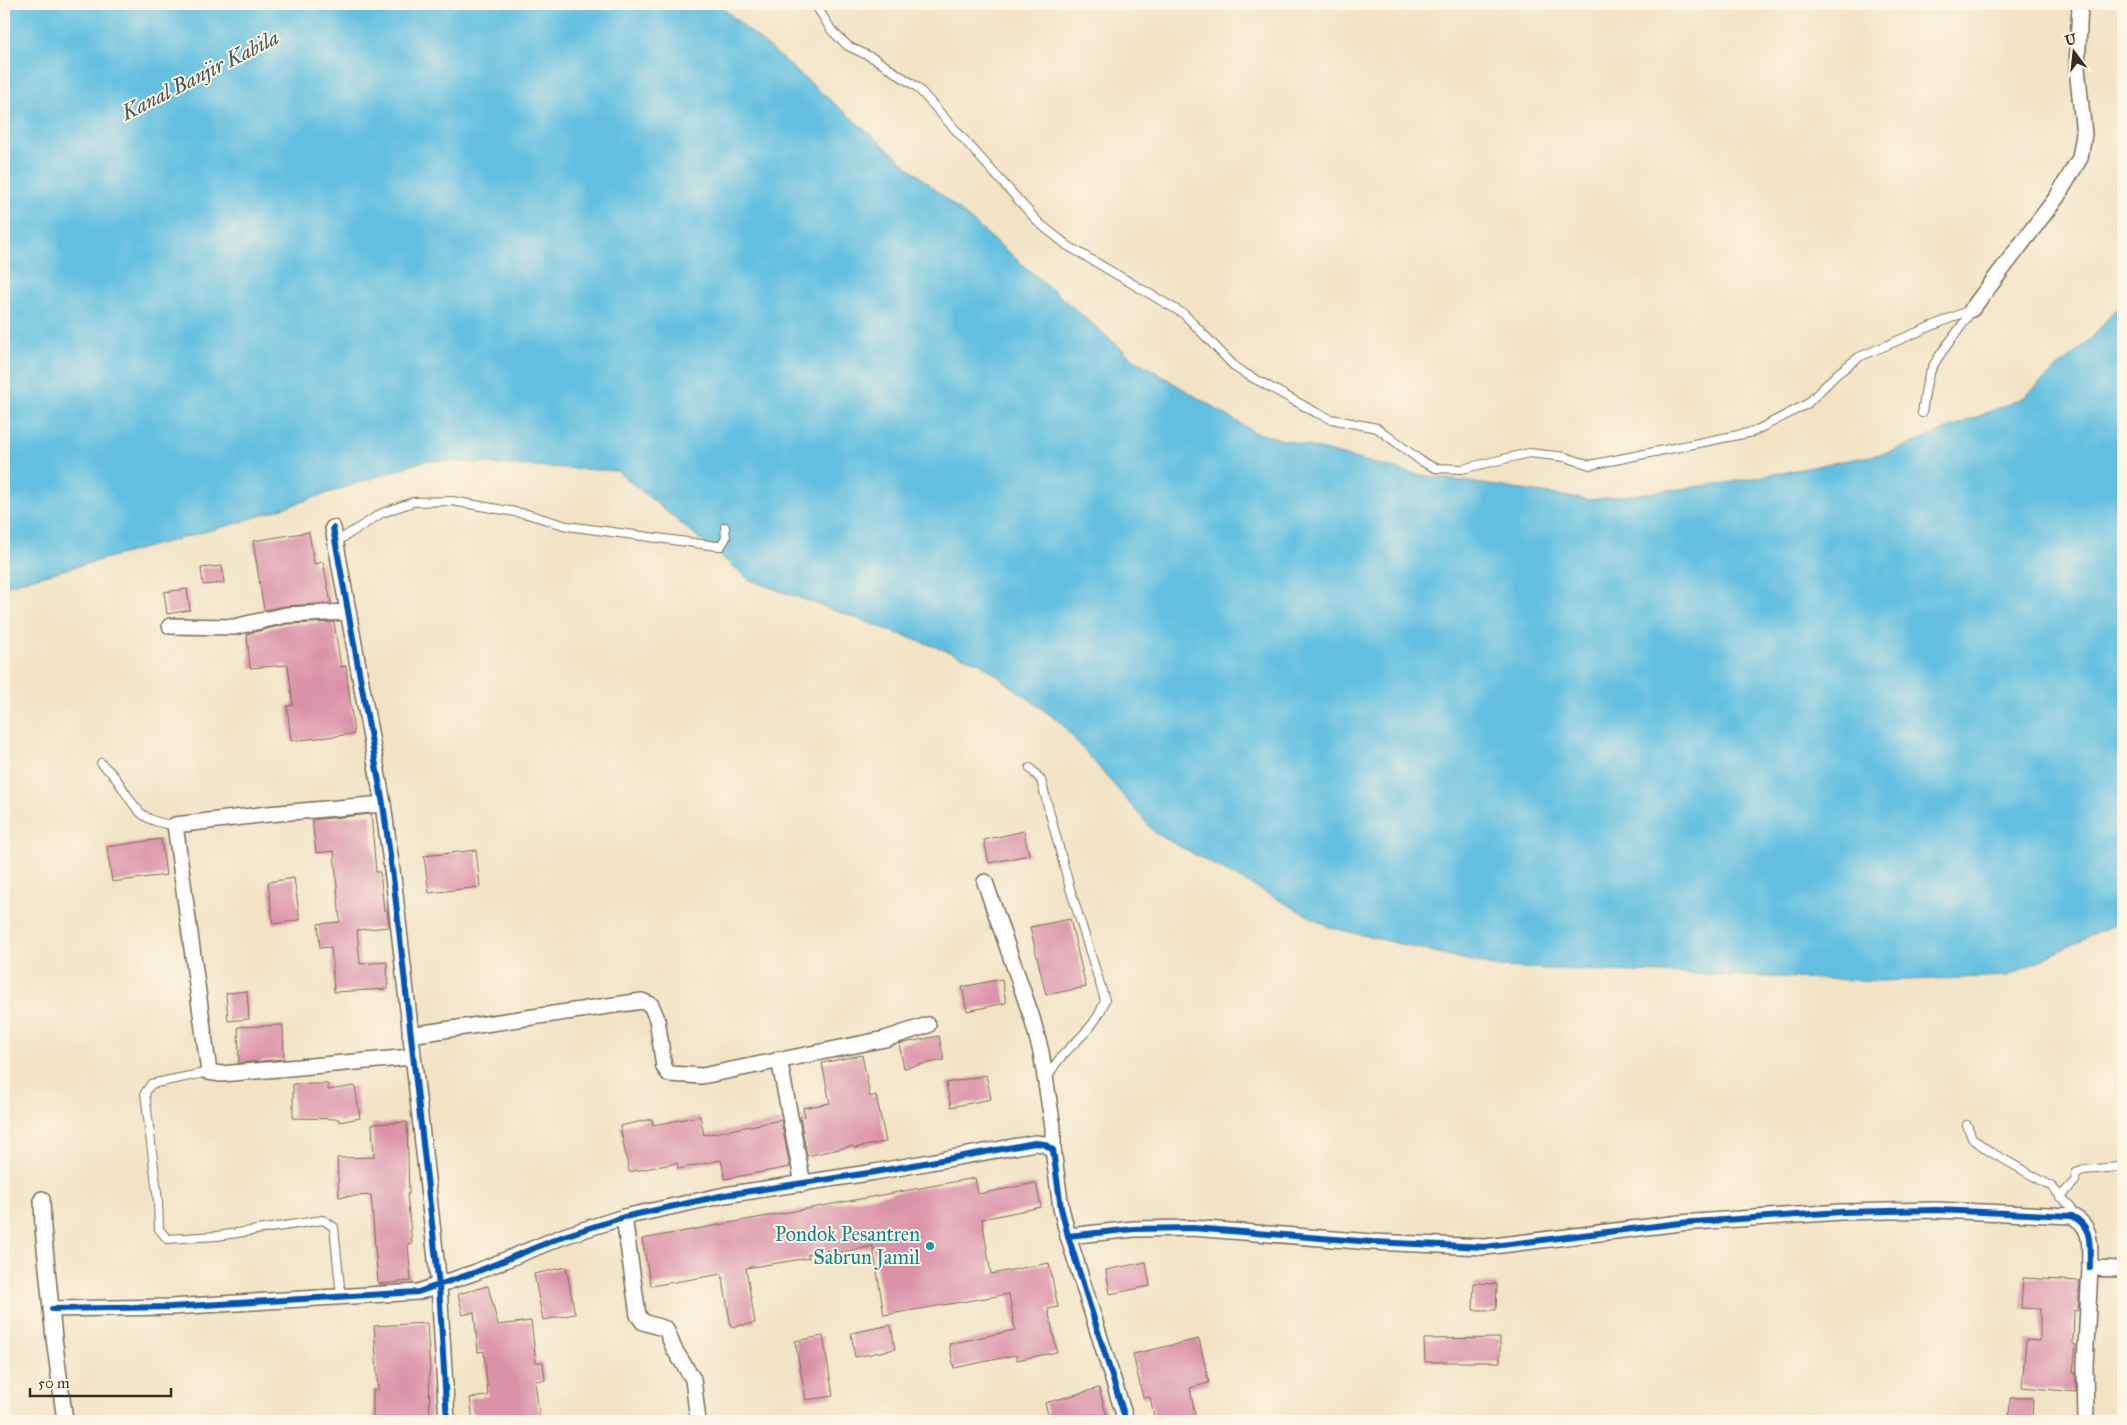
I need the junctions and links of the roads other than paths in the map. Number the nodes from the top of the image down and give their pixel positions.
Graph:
1 (815, 4) edge
2 (2080, 4) edge
3 (1972, 309) junction
4 (1922, 413) dead end
5 (725, 527) dead end
6 (335, 535) joint
7 (348, 612) junction
8 (170, 626) dead end
9 (101, 763) dead end
10 (1030, 768) dead end
11 (383, 804) junction
12 (175, 825) junction
13 (985, 882) dead end
14 (928, 1025) dead end
15 (410, 1035) junction
16 (412, 1057) junction
17 (779, 1059) junction
18 (209, 1072) junction
19 (1046, 1082) junction
20 (1967, 1125) dead end
21 (1053, 1150) junction
22 (2123, 1164) edge
23 (803, 1184) junction
24 (2060, 1197) junction
25 (42, 1199) dead end
26 (2072, 1216) junction
27 (624, 1217) junction
28 (1068, 1236) junction
29 (2090, 1268) junction
30 (2123, 1269) edge
31 (439, 1286) junction
32 (340, 1297) junction
33 (52, 1309) junction
34 (66, 1421) edge
35 (447, 1421) edge
36 (698, 1421) edge
37 (1126, 1421) edge
38 (2086, 1421) edge

1 - 3 lane
2 - 3 street
3 - 4 lane
5 - 6 lane
6 - 7 street
7 - 8 street
7 - 11 street
9 - 12 lane
10 - 19 lane
11 - 12 street
11 - 15 street
12 - 18 street
13 - 19 street
14 - 17 street
15 - 16 street
15 - 17 street
16 - 18 street
16 - 31 street
17 - 23 street
18 - 32 lane
19 - 21 street
20 - 24 lane
21 - 23 street
21 - 28 street
22 - 24 lane
23 - 27 street
24 - 26 lane
25 - 33 street
26 - 28 street
26 - 29 street
27 - 31 street
27 - 36 street
28 - 37 street
29 - 30 street
29 - 38 street
31 - 32 street
31 - 35 street
32 - 33 street
33 - 34 street

